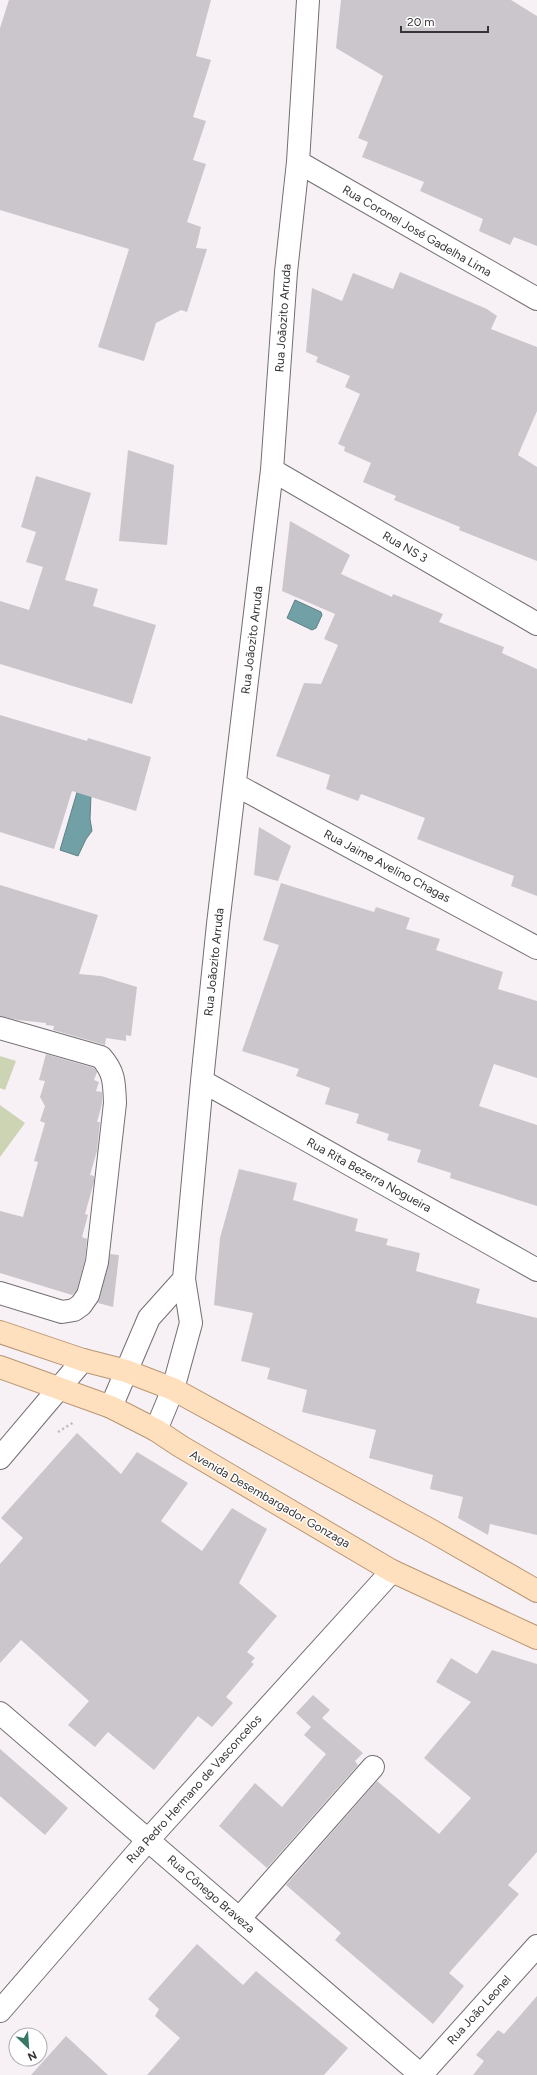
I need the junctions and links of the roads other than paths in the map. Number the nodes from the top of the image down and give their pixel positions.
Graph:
1 (308, 0) edge
2 (298, 162) junction
3 (537, 299) edge
4 (272, 470) junction
5 (537, 624) edge
6 (236, 785) junction
7 (537, 948) edge
8 (0, 1028) edge
9 (202, 1081) junction
10 (537, 1270) edge
11 (184, 1279) junction
12 (0, 1293) edge
13 (0, 1332) edge
14 (84, 1360) junction
15 (0, 1367) edge
16 (126, 1371) junction
17 (59, 1388) junction
18 (173, 1389) junction
19 (111, 1407) junction
20 (156, 1430) junction
21 (0, 1458) edge
22 (392, 1571) junction
23 (537, 1591) edge
24 (537, 1638) edge
25 (0, 1713) edge
26 (373, 1767) dead end
27 (148, 1840) junction
28 (239, 1918) junction
29 (537, 1946) edge
30 (0, 2011) edge
31 (421, 2075) edge

1 - 2 street, Rua Joãozito Arruda
2 - 3 street, Rua Coronel José Gadelha Lima
2 - 4 street, Rua Joãozito Arruda
4 - 5 street, Rua NS 3
4 - 6 street, Rua Joãozito Arruda
6 - 7 street, Rua Jaime Avelino Chagas
6 - 9 street, Rua Joãozito Arruda
8 - 12 street
9 - 10 street, Rua Rita Bezerra Nogueira
9 - 11 street, Rua Joãozito Arruda
11 - 16 street
11 - 18 street, Rua Joãozito Arruda
13 - 14 main road
14 - 16 main road
14 - 17 street
15 - 17 main road, Avenida Desembargador Gonzaga
16 - 18 main road
16 - 19 street
17 - 19 main road, Avenida Desembargador Gonzaga
17 - 21 street
18 - 20 street, Rua Joãozito Arruda
18 - 23 main road
19 - 20 main road, Avenida Desembargador Gonzaga
20 - 22 main road, Avenida Desembargador Gonzaga
22 - 24 main road, Avenida Desembargador Gonzaga
22 - 27 street, Rua Pedro Hermano de Vasconcelos
25 - 27 street, Rua Cônego Braveza
26 - 28 street
27 - 28 street, Rua Cônego Braveza
27 - 30 street, Rua Pedro Hermano de Vasconcelos
28 - 31 street, Rua Cônego Braveza
29 - 31 street, Rua João Leonel

